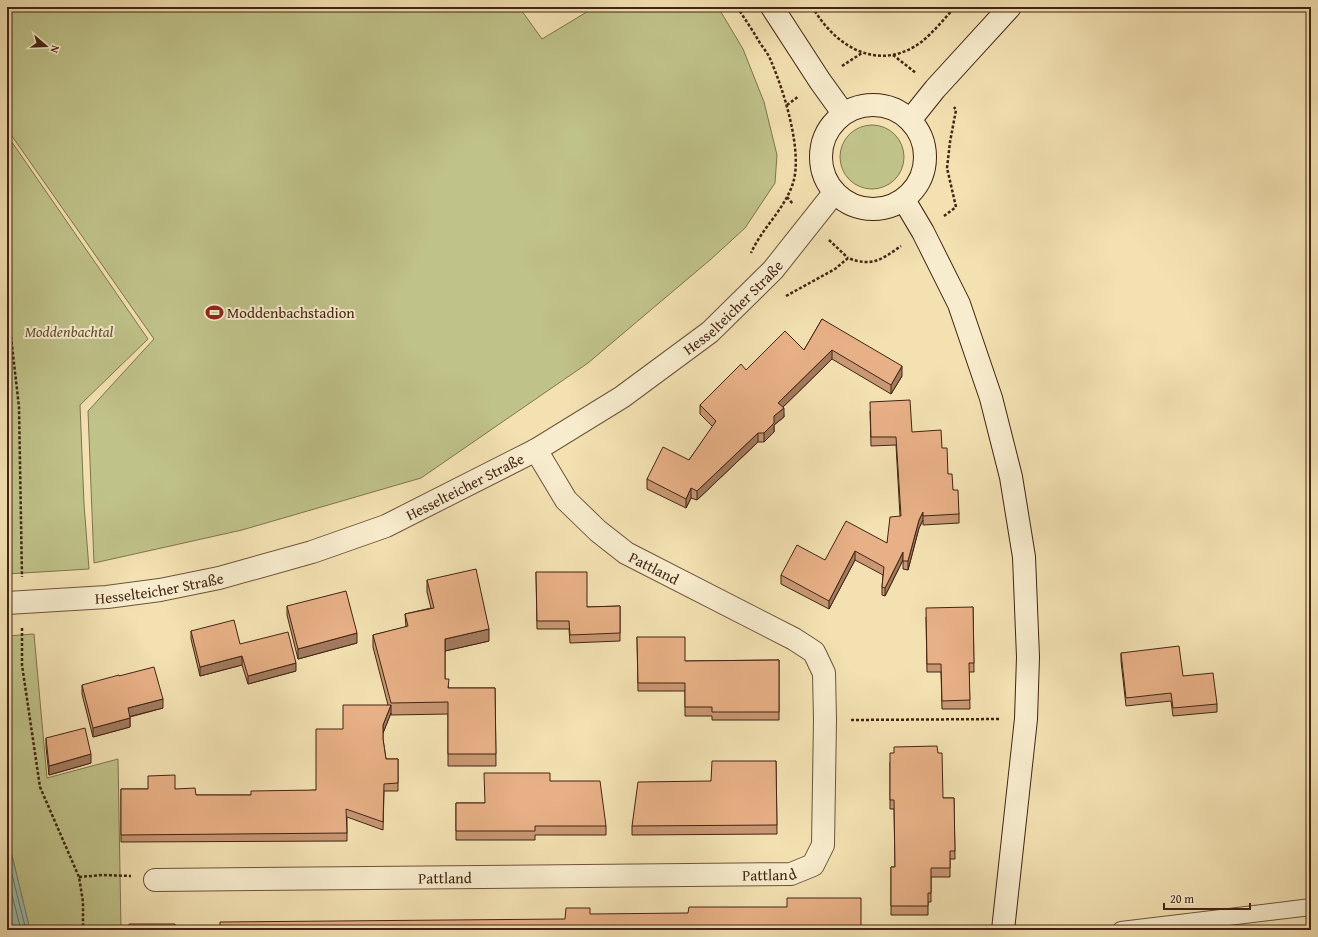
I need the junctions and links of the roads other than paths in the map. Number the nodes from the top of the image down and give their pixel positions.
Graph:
1 (772, 7) edge
2 (1010, 7) edge
3 (843, 113) junction
4 (911, 119) junction
5 (834, 193) junction
6 (904, 200) junction
7 (536, 450) junction
8 (7, 603) edge
9 (154, 880) road end
10 (1311, 907) edge
11 (1003, 930) edge
12 (1121, 930) edge

1 - 3 street
2 - 4 street
3 - 4 street
3 - 5 street
4 - 6 street
5 - 6 street
5 - 7 street, Hesselteicher Straße
6 - 11 street
7 - 8 street, Hesselteicher Straße
7 - 9 street, Pattland
10 - 12 lane

